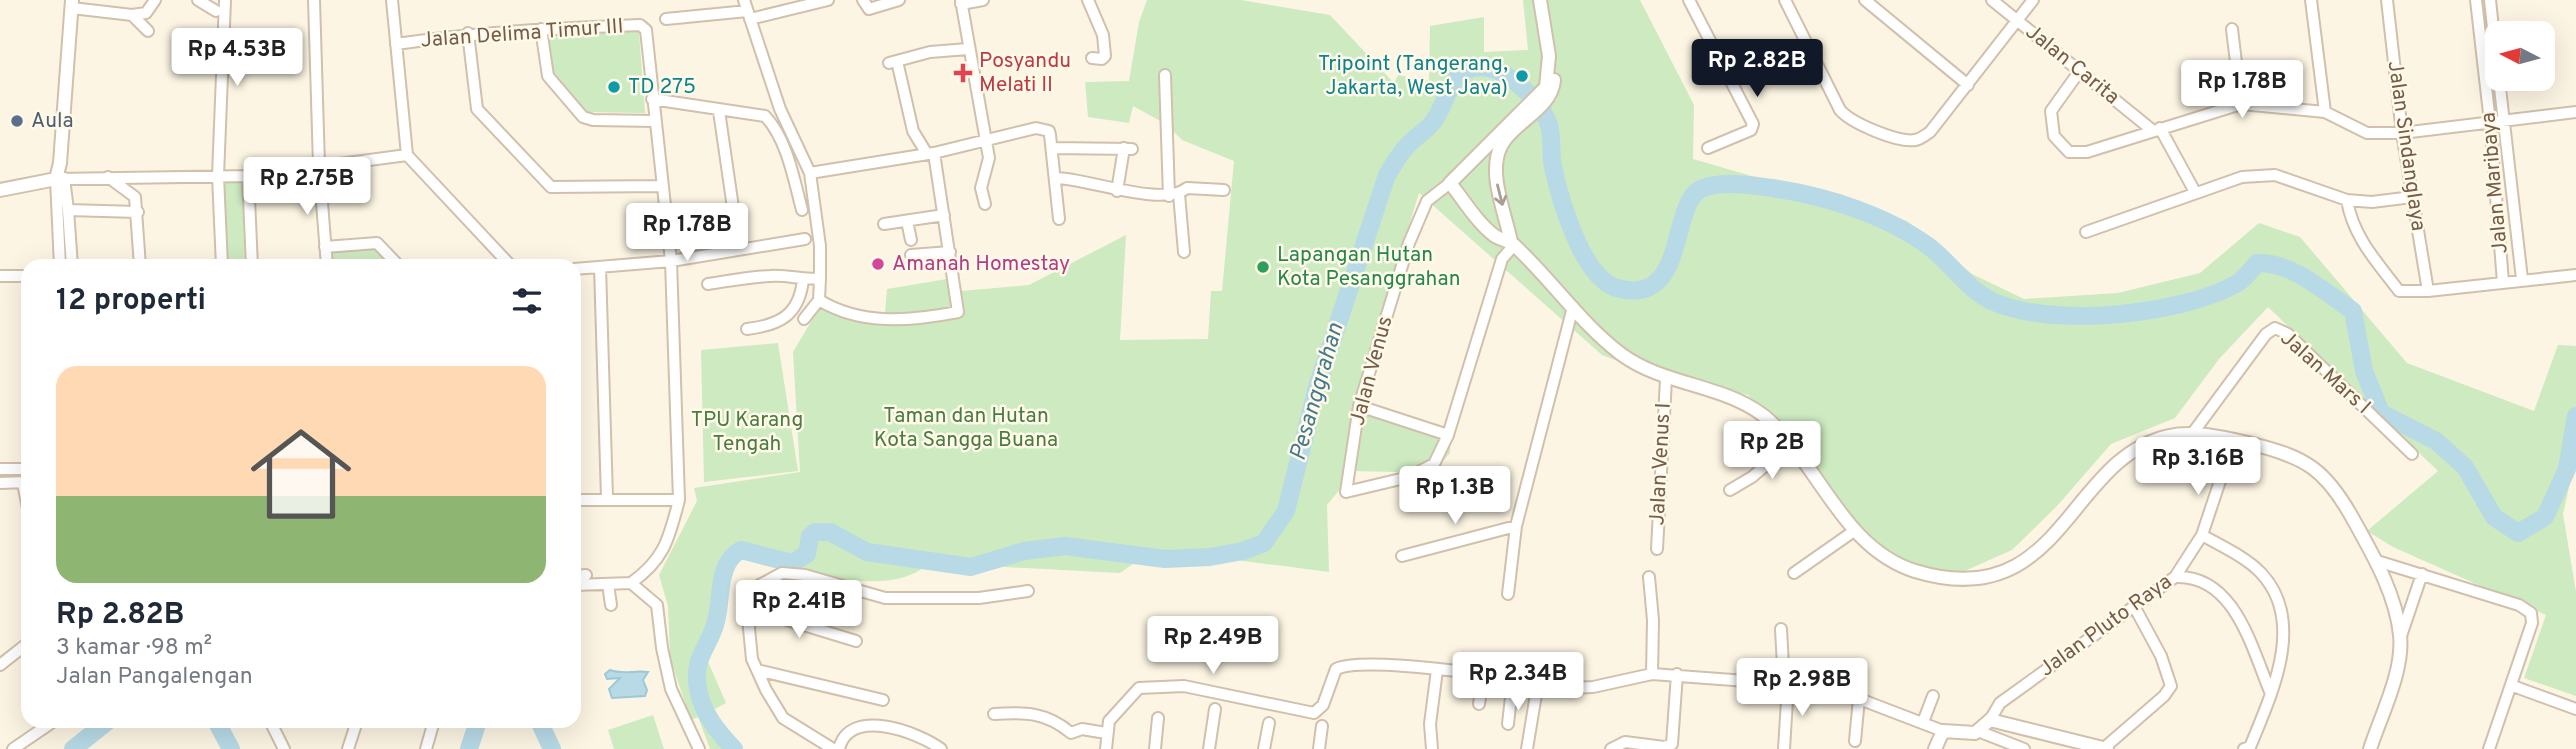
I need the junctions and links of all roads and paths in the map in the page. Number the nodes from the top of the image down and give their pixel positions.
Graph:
1 (155, 0) edge
2 (198, 0) edge
3 (225, 0) edge
4 (314, 0) edge
5 (391, 0) edge
6 (828, 0) edge
7 (863, 0) edge
8 (899, 0) edge
9 (983, 0) edge
10 (1540, 0) edge
11 (1689, 0) edge
12 (1785, 0) edge
13 (1865, 0) edge
14 (1992, 0) edge
15 (2033, 0) edge
16 (2311, 0) edge
17 (2387, 0) edge
18 (2476, 0) edge
19 (2490, 0) edge
20 (961, 2) edge
21 (1089, 3) edge
22 (72, 4) edge
23 (747, 10) edge
24 (216, 11) dead end
25 (132, 15) junction
26 (666, 19) dead end
27 (2016, 20) junction
28 (2492, 21) edge
29 (541, 29) junction
30 (2232, 29) dead end
31 (148, 32) dead end
32 (468, 33) junction
33 (397, 44) junction
34 (968, 49) junction
35 (1091, 58) dead end
36 (2081, 69) junction
37 (1165, 75) dead end
38 (1968, 85) junction
39 (2500, 91) edge
40 (652, 99) junction
41 (2241, 104) junction
42 (719, 111) junction
43 (2325, 112) junction
44 (2576, 112) edge
45 (1523, 115) junction
46 (2504, 120) junction
47 (655, 121) junction
48 (2490, 121) junction
49 (2156, 129) junction
50 (2402, 133) junction
51 (985, 142) junction
52 (1052, 148) junction
53 (1708, 148) dead end
54 (930, 154) junction
55 (407, 155) junction
56 (319, 165) junction
57 (810, 173) junction
58 (218, 176) junction
59 (248, 176) junction
60 (108, 177) junction
61 (1056, 178) junction
62 (60, 179) junction
63 (1450, 183) junction
64 (661, 186) junction
65 (0, 190) edge
66 (1224, 190) dead end
67 (1116, 191) junction
68 (2195, 192) junction
69 (1174, 195) junction
70 (2412, 197) junction
71 (2347, 200) junction
72 (985, 204) dead end
73 (68, 210) junction
74 (802, 210) dead end
75 (138, 212) junction
76 (944, 215) junction
77 (1059, 219) dead end
78 (907, 221) junction
79 (884, 224) dead end
80 (2086, 232) dead end
81 (805, 240) dead end
82 (911, 240) dead end
83 (1513, 244) junction
84 (325, 247) junction
85 (739, 249) junction
86 (1184, 252) dead end
87 (950, 253) junction
88 (911, 255) dead end
89 (60, 259) edge
90 (72, 259) edge
91 (140, 259) edge
92 (222, 259) edge
93 (252, 259) edge
94 (326, 259) edge
95 (393, 259) edge
96 (504, 259) edge
97 (671, 261) junction
98 (600, 267) junction
99 (581, 268) edge
100 (2576, 275) edge
101 (0, 276) edge
102 (21, 276) edge
103 (820, 278) junction
104 (2522, 279) junction
105 (803, 280) junction
106 (2503, 282) junction
107 (708, 284) dead end
108 (2428, 291) junction
109 (819, 300) junction
110 (1573, 307) junction
111 (804, 319) dead end
112 (747, 329) dead end
113 (1666, 379) junction
114 (1359, 406) junction
115 (2192, 433) junction
116 (1448, 435) junction
117 (2234, 439) junction
118 (1792, 443) junction
119 (2412, 454) dead end
120 (0, 469) edge
121 (21, 469) edge
122 (0, 482) edge
123 (21, 483) edge
124 (1730, 490) dead end
125 (607, 498) junction
126 (581, 500) edge
127 (679, 500) junction
128 (1516, 526) junction
129 (1854, 531) junction
130 (2202, 535) junction
131 (1657, 549) dead end
132 (1402, 556) dead end
133 (2377, 561) junction
134 (1794, 573) dead end
135 (2422, 574) junction
136 (1649, 577) dead end
137 (2175, 577) junction
138 (608, 583) junction
139 (631, 583) junction
140 (581, 584) edge
141 (1028, 591) dead end
142 (1508, 594) dead end
143 (611, 605) dead end
144 (2134, 606) junction
145 (751, 609) junction
146 (1781, 629) dead end
147 (2401, 636) junction
148 (856, 640) dead end
149 (21, 648) edge
150 (0, 665) edge
151 (757, 670) junction
152 (1437, 670) junction
153 (1652, 674) junction
154 (1677, 674) junction
155 (1483, 676) junction
156 (1513, 679) junction
157 (1538, 682) junction
158 (1786, 684) junction
159 (2513, 686) junction
160 (2271, 694) junction
161 (1933, 696) dead end
162 (1859, 698) junction
163 (883, 700) dead end
164 (1479, 704) dead end
165 (1214, 709) dead end
166 (2576, 709) edge
167 (994, 714) dead end
168 (1158, 718) dead end
169 (1990, 720) junction
170 (1923, 722) junction
171 (1269, 723) dead end
172 (1508, 724) dead end
173 (1322, 726) dead end
174 (44, 728) edge
175 (274, 728) edge
176 (355, 728) edge
177 (432, 728) edge
178 (1943, 731) junction
179 (1978, 731) junction
180 (1106, 733) junction
181 (1855, 741) dead end
182 (2106, 748) edge
183 (2248, 748) edge
184 (13, 749) edge
185 (284, 749) edge
186 (348, 749) edge
187 (426, 749) edge
188 (699, 749) edge
189 (833, 749) edge
190 (839, 749) edge
191 (941, 749) edge
192 (1106, 749) edge
193 (1155, 749) edge
194 (1209, 749) edge
195 (1264, 749) edge
196 (1319, 749) edge
197 (1432, 749) edge
198 (1527, 749) edge
199 (1611, 749) edge
200 (1784, 749) edge
201 (1935, 749) edge
202 (2024, 749) edge
203 (2370, 749) edge
204 (2489, 749) edge

1 - 25 street
2 - 24 street
3 - 58 street
4 - 56 street
5 - 33 street
6 - 23 street
7 - 8 street
9 - 20 street
10 - 45 street
11 - 53 street
12 - 38 street
13 - 38 street
14 - 27 street, Jalan Carita
15 - 27 street
16 - 43 street
17 - 50 street, Jalan Sindanglaya
18 - 48 street, Jalan Maribaya
19 - 28 street
20 - 34 street
21 - 35 street
22 - 25 street
22 - 62 street
23 - 26 street
23 - 57 street
25 - 31 street
27 - 36 street, Jalan Carita
27 - 38 street
29 - 32 street, Jalan Delima Timur III
29 - 40 street, Jalan Delima Timur III
29 - 47 street
30 - 41 street
32 - 33 street, Jalan Delima Timur III
32 - 64 street
33 - 55 street
34 - 51 street
34 - 54 street
36 - 49 street, Jalan Carita
36 - 49 street
37 - 69 street
39 - 46 street, Jalan Maribaya
40 - 42 street
40 - 47 street
41 - 43 street
41 - 49 street
42 - 74 street
42 - 85 street
43 - 50 street
44 - 46 street
45 - 63 street
45 -> 83 street
46 - 48 street
46 - 104 street, Jalan Maribaya
47 - 64 street
48 - 50 street
48 - 106 street, Jalan Maribaya
49 - 68 street, Jalan Carita
50 - 70 street, Jalan Sindanglaya
51 - 52 street
51 - 54 street
51 - 72 street
52 - 61 street
52 - 67 street
54 - 57 street
54 - 76 street
55 - 56 street
55 - 96 street
56 - 59 street
56 - 84 street
57 - 103 street
58 - 59 street
58 - 60 street
58 - 92 street
59 - 93 street
60 - 62 street
60 - 75 street
61 - 67 street
61 - 77 street
62 - 65 street
62 - 73 street
62 - 89 street
63 - 83 street
63 - 114 street, Jalan Venus
64 - 97 street
66 - 69 street
67 - 69 street
68 - 71 street
68 - 80 street
69 - 86 street
70 - 71 street
70 - 108 street, Jalan Sindanglaya
71 - 108 street
73 - 75 street
73 - 90 street
75 - 91 street
76 - 78 street
76 - 87 street
78 - 79 street
78 - 82 street
81 - 85 street
83 - 110 street
83 - 116 street
84 - 94 street
84 - 95 street
85 - 97 street
87 - 88 street
87 - 109 street
97 - 98 street
97 - 127 street
98 - 99 street
98 - 125 street
100 - 104 street
101 - 102 street
103 - 105 street
103 - 109 street
104 - 106 street
105 - 107 street
105 - 112 street
106 - 108 street
109 - 111 street
110 - 113 street
110 - 128 street
113 - 118 street
113 - 131 street, Jalan Venus I
114 - 116 street
114 - 116 street, Jalan Venus
115 - 117 street
115 - 119 street, Jalan Mars I
115 - 129 street
117 - 130 street, Jalan Pluto Raya
117 - 133 street
118 - 124 street
118 - 129 street
120 - 121 street
122 - 123 street
125 - 126 street
125 - 127 street
127 - 139 street
128 - 132 street
128 - 142 street
129 - 134 street
130 - 137 street, Jalan Pluto Raya
130 - 160 street
133 - 135 street
133 - 147 street
135 - 147 street
135 - 159 street
136 - 153 street
137 - 144 street, Jalan Pluto Raya
137 - 160 street
138 - 139 street
138 - 140 street
138 - 143 street
139 - 188 street
141 - 145 street
144 - 169 street, Jalan Pluto Raya
144 - 182 street
145 - 148 street
145 - 151 street
146 - 158 street
147 - 203 street
149 - 150 street
151 - 163 street
151 - 189 street
152 - 155 street
152 - 180 street
152 - 197 street
153 - 154 street
153 - 157 street
154 - 158 street
154 - 199 street
155 - 156 street
155 - 164 street
156 - 157 street
156 - 172 street
157 - 198 street
158 - 162 street
158 - 200 street
159 - 166 street
159 - 204 street
160 - 183 street
161 - 170 street
162 - 170 street
162 - 181 street
165 - 194 street
167 - 180 street
168 - 193 street
169 - 179 street
169 - 182 street
170 - 178 street
171 - 195 street
173 - 196 street
174 - 184 street
175 - 185 street
176 - 186 street
177 - 187 street
178 - 179 street
178 - 201 street
179 - 202 street
180 - 192 street
190 - 191 street

